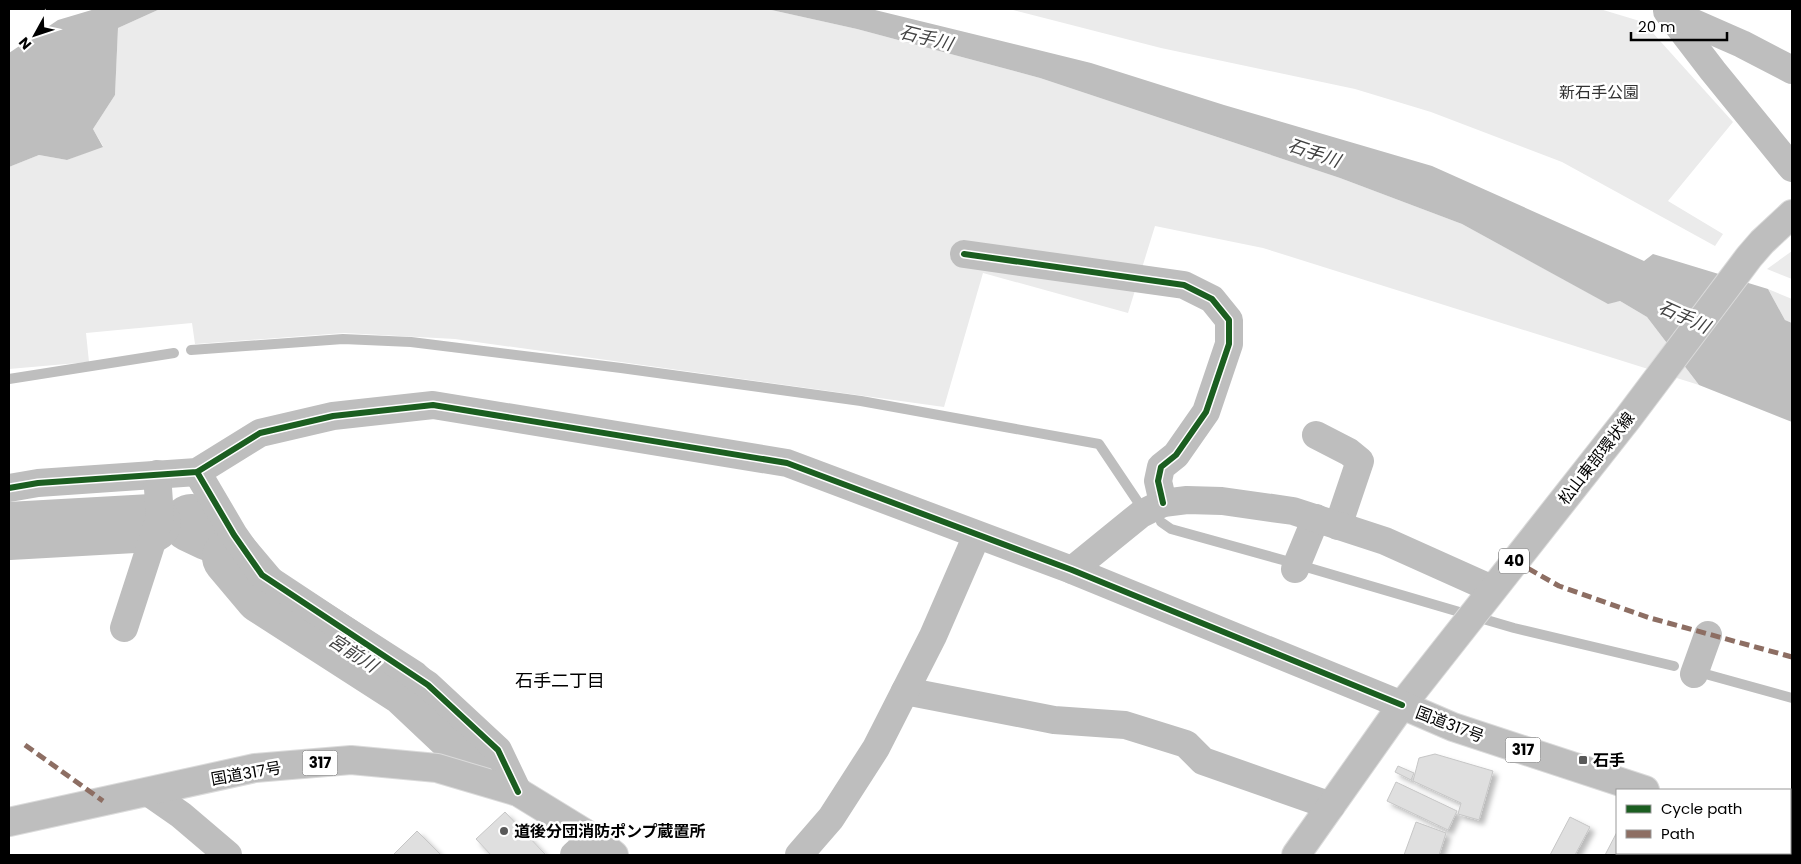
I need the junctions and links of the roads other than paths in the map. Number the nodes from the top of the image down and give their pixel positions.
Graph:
1 (1664, 10) edge
2 (1792, 70) edge
3 (1792, 168) edge
4 (1792, 214) edge
5 (964, 254) dead end
6 (1316, 435) dead end
7 (197, 472) junction
8 (157, 474) junction
9 (9, 488) edge
10 (1163, 503) junction
11 (1327, 522) junction
12 (977, 535) junction
13 (1072, 570) junction
14 (1296, 570) dead end
15 (1492, 589) junction
16 (124, 628) dead end
17 (1708, 635) dead end
18 (1694, 674) dead end
19 (905, 691) junction
20 (1402, 705) junction
21 (1642, 789) edge
22 (148, 792) junction
23 (518, 792) junction
24 (1331, 806) junction
25 (9, 822) edge
26 (584, 847) edge
27 (228, 855) edge
28 (614, 855) edge
29 (799, 855) edge
30 (1296, 855) edge

1 - 2 main road
1 - 3 main road
4 - 15 main road, 松山東部環状線 / 40
5 - 10 main road
6 - 11 main road
7 - 8 main road
7 - 12 main road
7 - 23 main road
8 - 9 main road
8 - 16 main road
10 - 11 main road
10 - 13 main road
11 - 14 main road
11 - 15 main road
12 - 13 main road
12 - 19 main road
13 - 20 main road
15 - 20 main road, 松山東部環状線 / 40
17 - 18 main road
19 - 24 main road
19 - 29 main road
20 - 21 main road, 国道317号 / 317
20 - 24 main road, 国道317号
22 - 23 main road, 国道317号 / 317
22 - 25 main road, 国道317号 / 317
22 - 27 main road
23 - 26 main road, 国道317号 / 317
24 - 30 main road, 国道317号
26 - 28 main road, 国道317号 / 317

